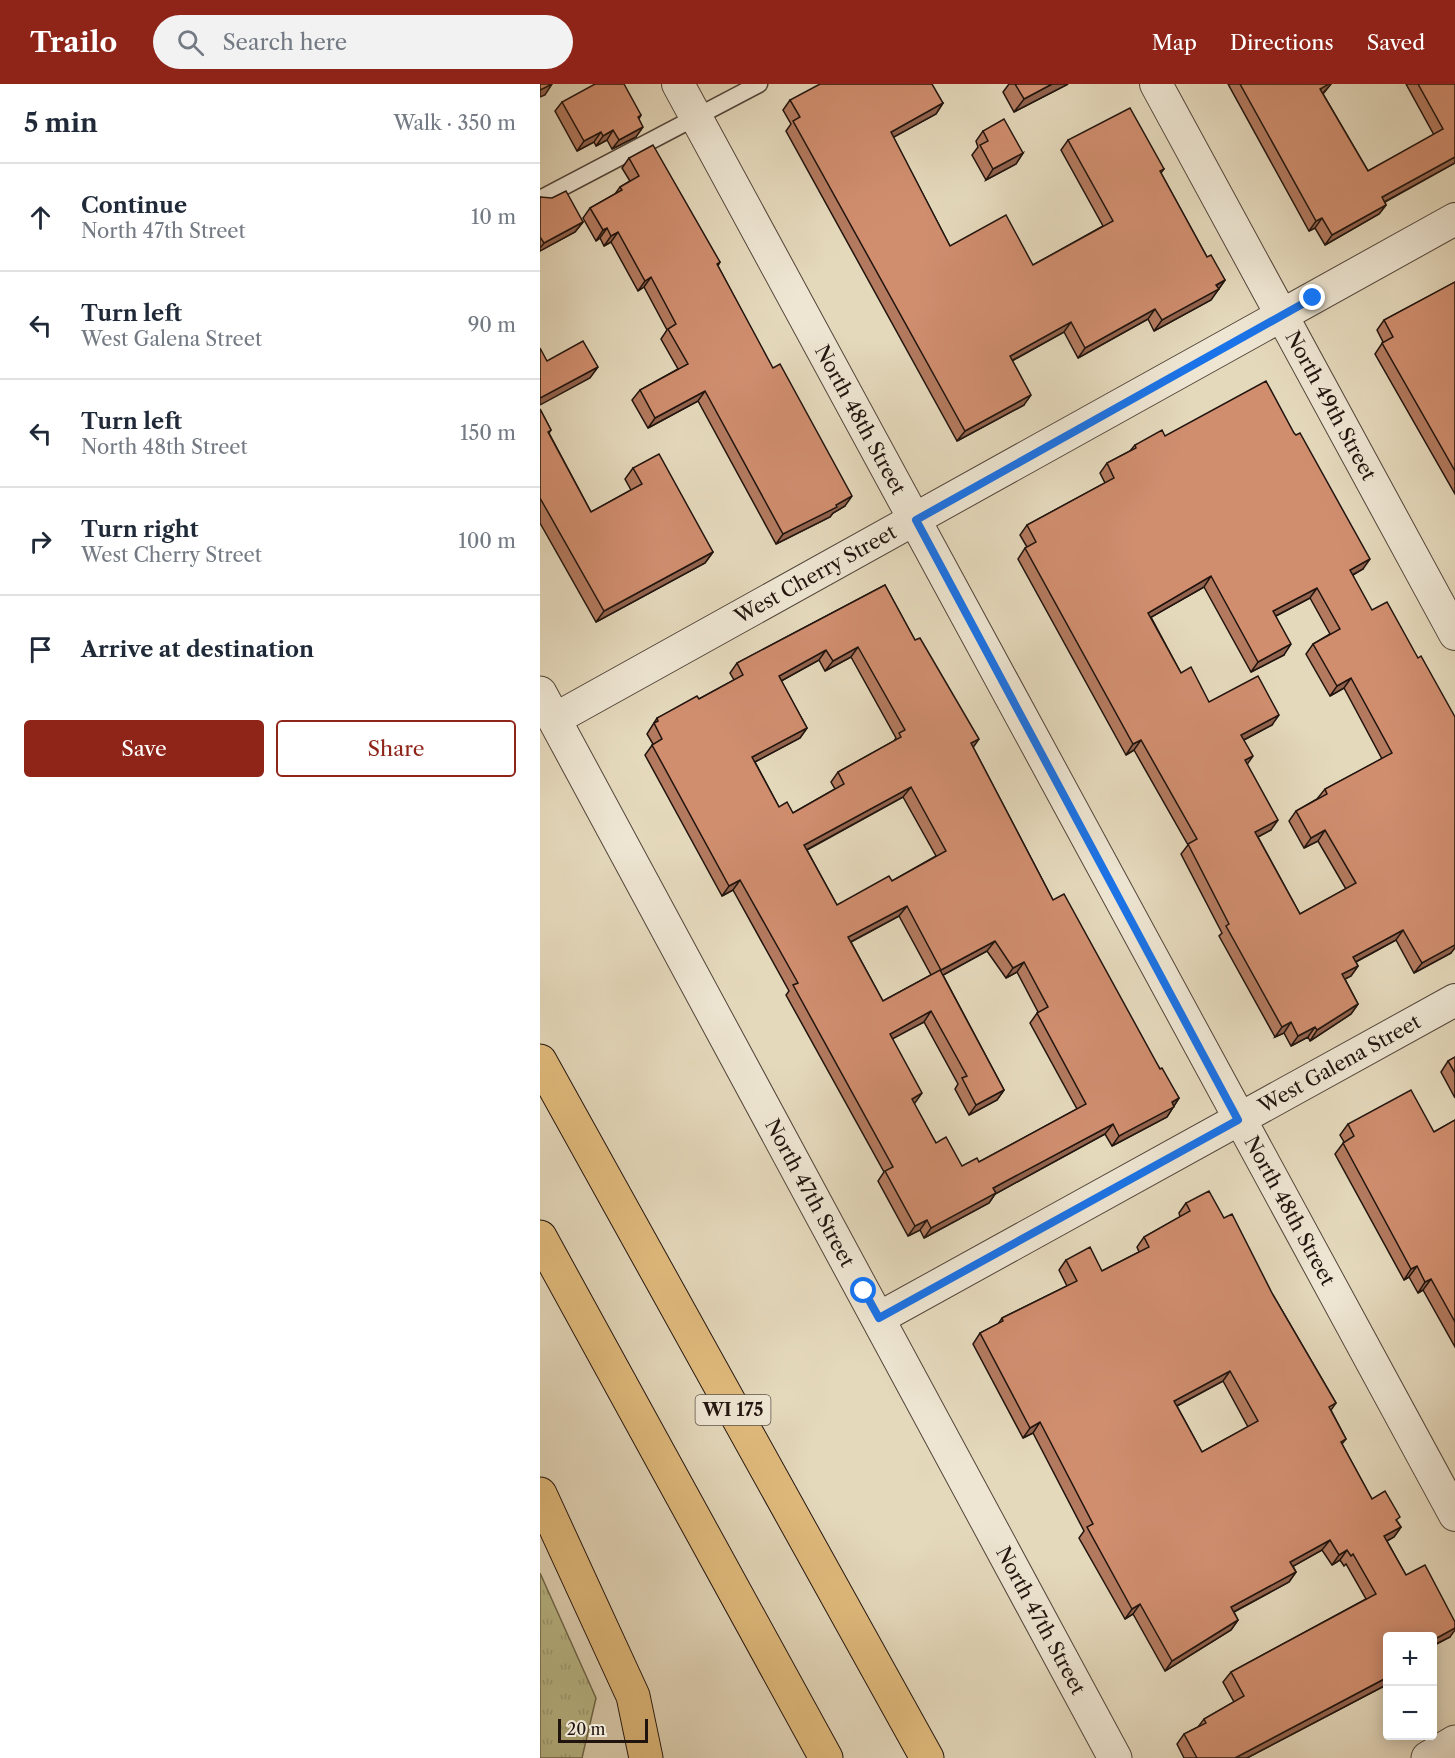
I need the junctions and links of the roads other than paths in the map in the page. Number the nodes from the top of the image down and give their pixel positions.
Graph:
1 (678, 84) edge
2 (759, 84) edge
3 (1156, 84) edge
4 (694, 118) junction
5 (540, 199) edge
6 (1455, 219) edge
7 (1282, 315) junction
8 (916, 520) junction
9 (1455, 634) edge
10 (548, 706) edge
11 (1455, 1000) edge
12 (540, 1061) edge
13 (1238, 1120) junction
14 (540, 1237) edge
15 (879, 1318) junction
16 (540, 1494) edge
17 (1455, 1515) edge
18 (633, 1696) junction
19 (1455, 1742) edge
20 (621, 1758) edge
21 (646, 1758) edge
22 (826, 1758) edge
23 (927, 1758) edge
24 (1115, 1758) edge
25 (1428, 1758) edge

1 - 4 street, North 48th Street
2 - 4 lane
3 - 7 street, North 49th Street
4 - 5 lane
4 - 8 street, North 48th Street
6 - 7 street, West Cherry Street
7 - 8 street, West Cherry Street
7 - 9 street, North 49th Street
8 - 10 street, West Cherry Street
8 - 13 street, North 48th Street
10 - 15 street, North 47th Street
11 - 13 street, West Galena Street
12 - 23 highway, WI 175
13 - 15 street, West Galena Street
13 - 17 street, North 48th Street
14 - 22 highway
15 - 24 street, North 47th Street
16 - 18 highway
18 - 20 highway
18 - 21 highway
19 - 25 street

